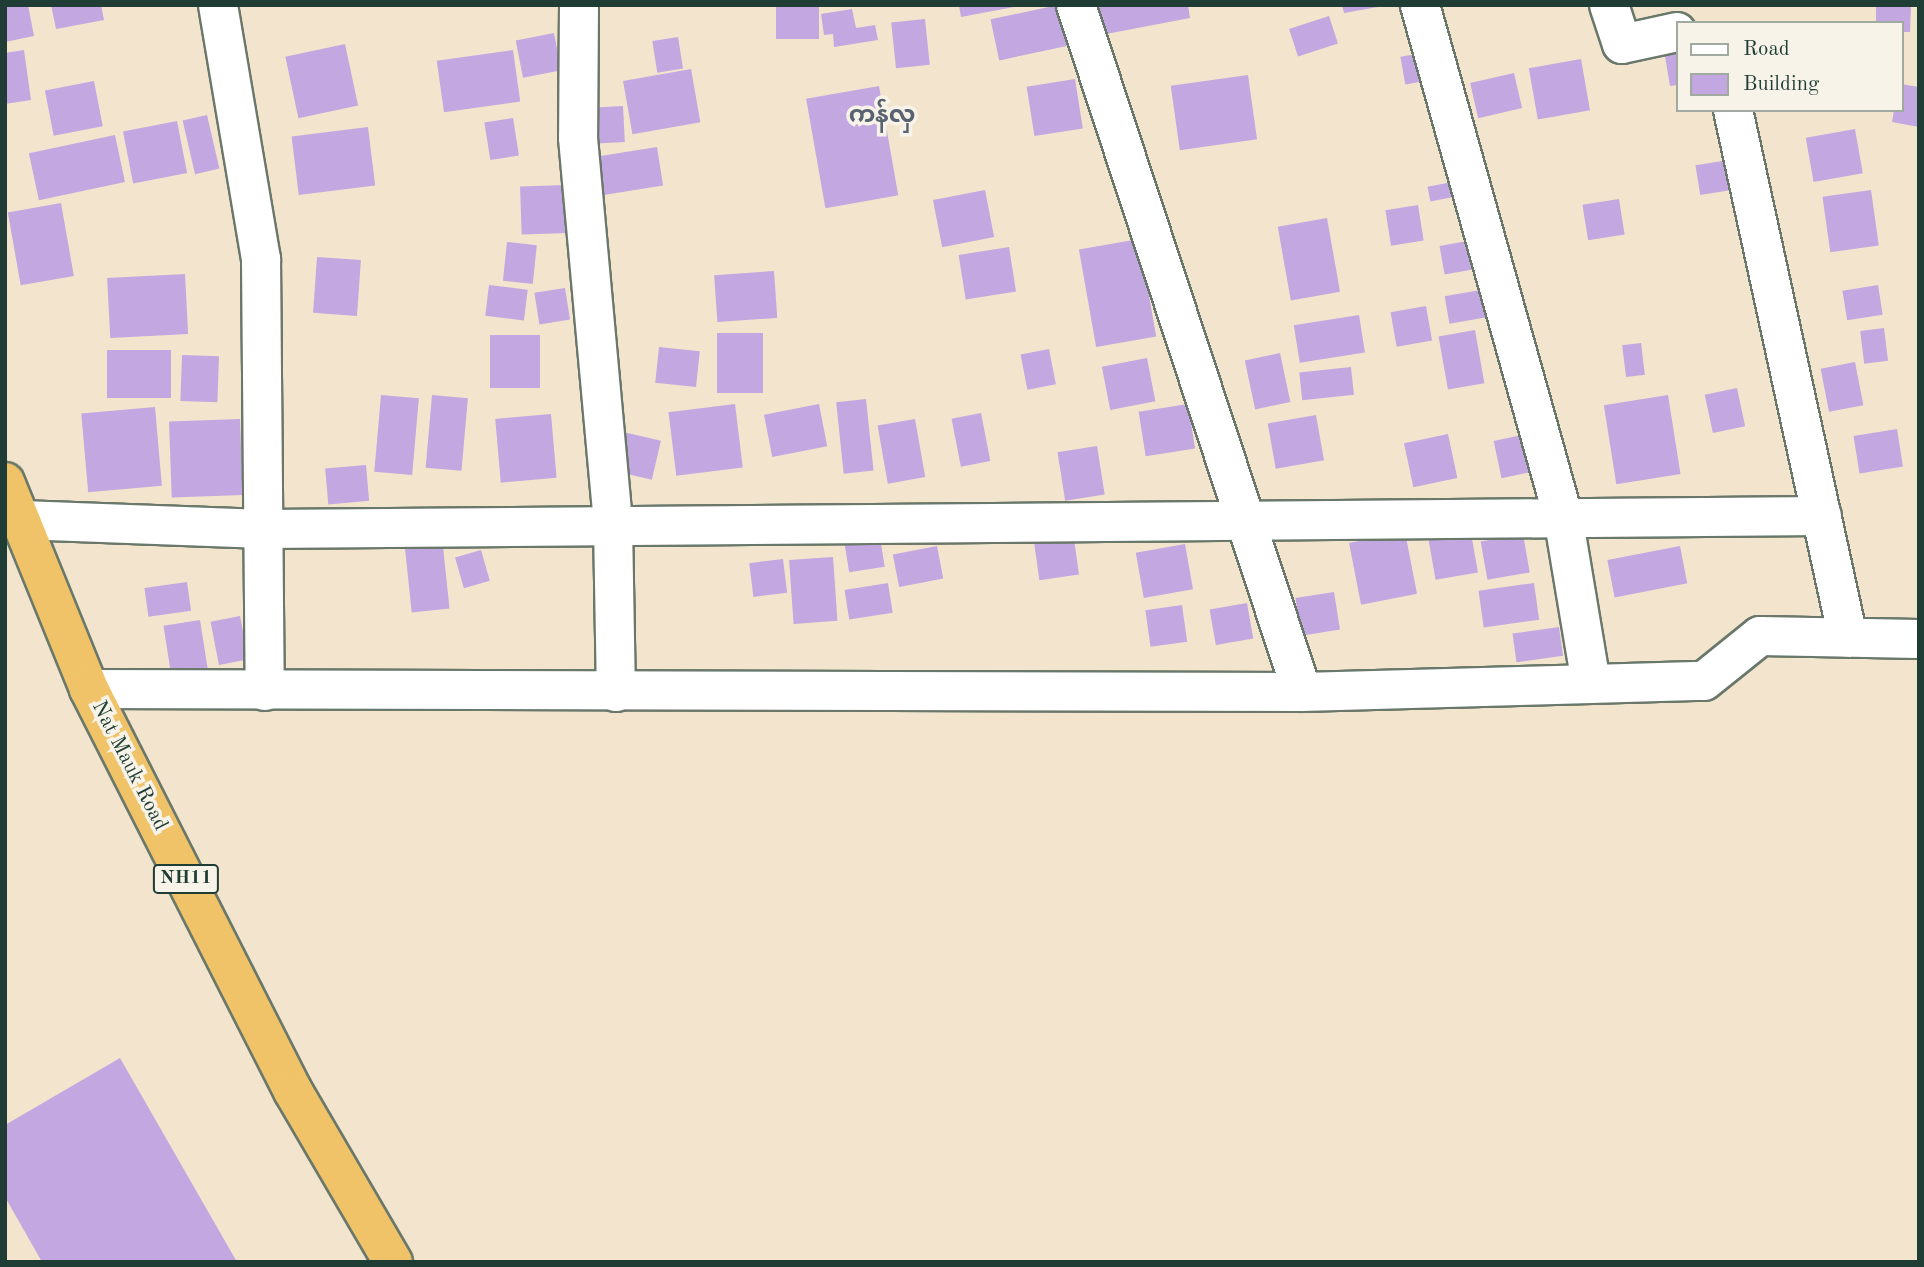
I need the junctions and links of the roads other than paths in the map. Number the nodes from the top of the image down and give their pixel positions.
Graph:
1 (218, 5) edge
2 (579, 5) edge
3 (1076, 5) edge
4 (1420, 5) edge
5 (1609, 5) edge
6 (1675, 32) edge
7 (1733, 112) edge
8 (5, 482) edge
9 (1563, 516) junction
10 (1822, 516) junction
11 (20, 520) junction
12 (1246, 522) junction
13 (613, 524) junction
14 (264, 528) junction
15 (1848, 638) junction
16 (1919, 639) edge
17 (1591, 684) junction
18 (89, 689) junction
19 (265, 691) junction
20 (616, 692) junction
21 (1302, 692) junction
22 (393, 1262) edge

1 - 14 street
2 - 13 street
3 - 12 street
4 - 9 street
5 - 6 street
7 - 10 street
8 - 11 highway, Nat Mauk Road / NH11
9 - 10 street
9 - 12 street
9 - 17 street
10 - 15 street
11 - 14 street
11 - 18 highway, Nat Mauk Road / NH11
12 - 13 street
12 - 21 street
13 - 14 street
13 - 20 street
14 - 19 street
15 - 16 street
15 - 17 street
17 - 21 street
18 - 19 street
18 - 22 highway, Nat Mauk Road / NH11
19 - 20 street
20 - 21 street

